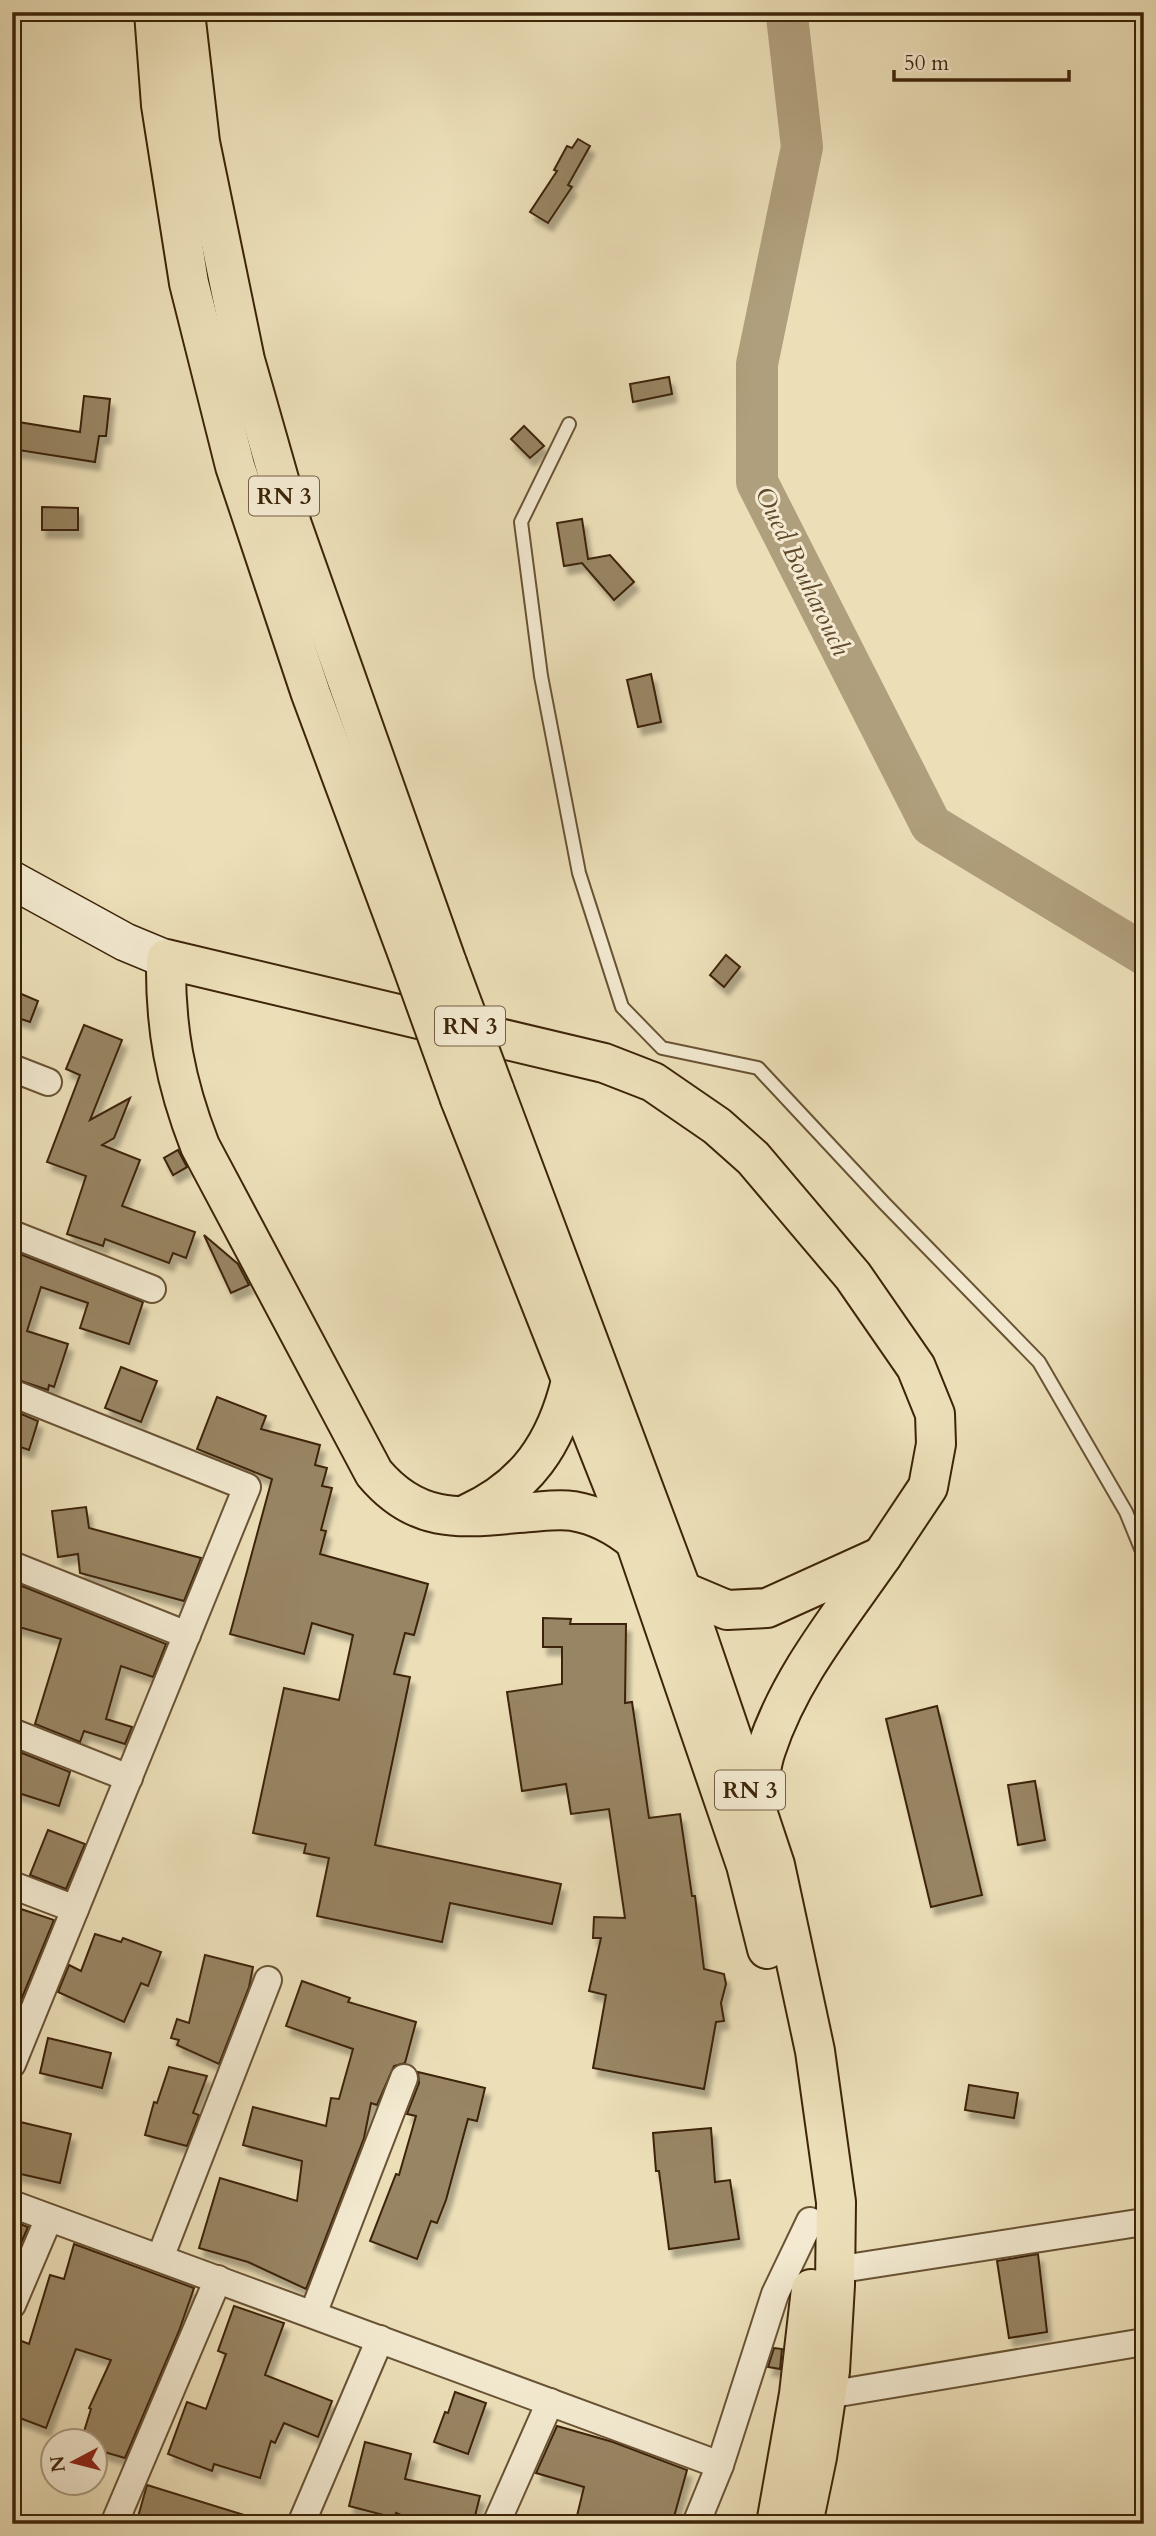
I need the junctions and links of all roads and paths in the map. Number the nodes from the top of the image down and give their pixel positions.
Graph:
1 (154, 12) edge
2 (185, 12) edge
3 (569, 424) dead end
4 (12, 880) edge
5 (166, 959) junction
6 (429, 963) junction
7 (658, 1065) junction
8 (12, 1068) edge
9 (48, 1082) dead end
10 (477, 1094) junction
11 (12, 1234) edge
12 (152, 1289) dead end
13 (571, 1381) junction
14 (12, 1393) edge
15 (459, 1518) junction
16 (635, 1541) junction
17 (882, 1556) junction
18 (1144, 1556) edge
19 (12, 1565) edge
20 (681, 1591) junction
21 (187, 1635) junction
22 (12, 1732) edge
23 (129, 1778) junction
24 (755, 1805) junction
25 (12, 1885) edge
26 (75, 1909) junction
27 (268, 1980) dead end
28 (12, 2064) edge
29 (404, 2078) dead end
30 (12, 2204) edge
31 (49, 2218) junction
32 (810, 2221) junction
33 (1144, 2222) edge
34 (160, 2258) junction
35 (835, 2270) junction
36 (218, 2279) junction
37 (12, 2305) edge
38 (313, 2315) junction
39 (380, 2339) junction
40 (1144, 2342) edge
41 (827, 2395) junction
42 (550, 2402) junction
43 (720, 2465) junction
44 (114, 2524) edge
45 (301, 2524) edge
46 (496, 2524) edge
47 (696, 2524) edge
48 (776, 2524) edge
49 (803, 2524) edge

1 - 6 highway, RN 3
2 - 6 highway, RN 3
3 - 7 lane
4 - 5 main road
5 - 7 highway
5 - 15 highway
6 - 10 highway, RN 3, bridge
7 - 17 highway
7 - 18 lane
8 - 9 street
10 - 13 highway, RN 3
10 - 20 highway, RN 3
11 - 12 street
13 - 15 highway
13 - 16 highway, RN 3
14 - 21 street
15 - 16 highway
16 - 32 highway, RN 3
17 - 20 highway
17 - 24 highway
19 - 21 street
20 - 24 highway, RN 3
21 - 23 street
22 - 23 street
23 - 26 street
24 - 35 highway, RN 3
25 - 26 street
26 - 28 street
27 - 34 street
29 - 38 street
30 - 31 street
31 - 34 street
31 - 37 street
32 - 43 street
32 - 48 highway, RN 3
33 - 35 street
34 - 36 street
35 - 41 highway, RN 3
36 - 38 street
36 - 44 street
38 - 39 street
39 - 42 street
39 - 45 street
40 - 41 street
41 - 49 highway, RN 3
42 - 43 street
42 - 46 street
43 - 47 street

